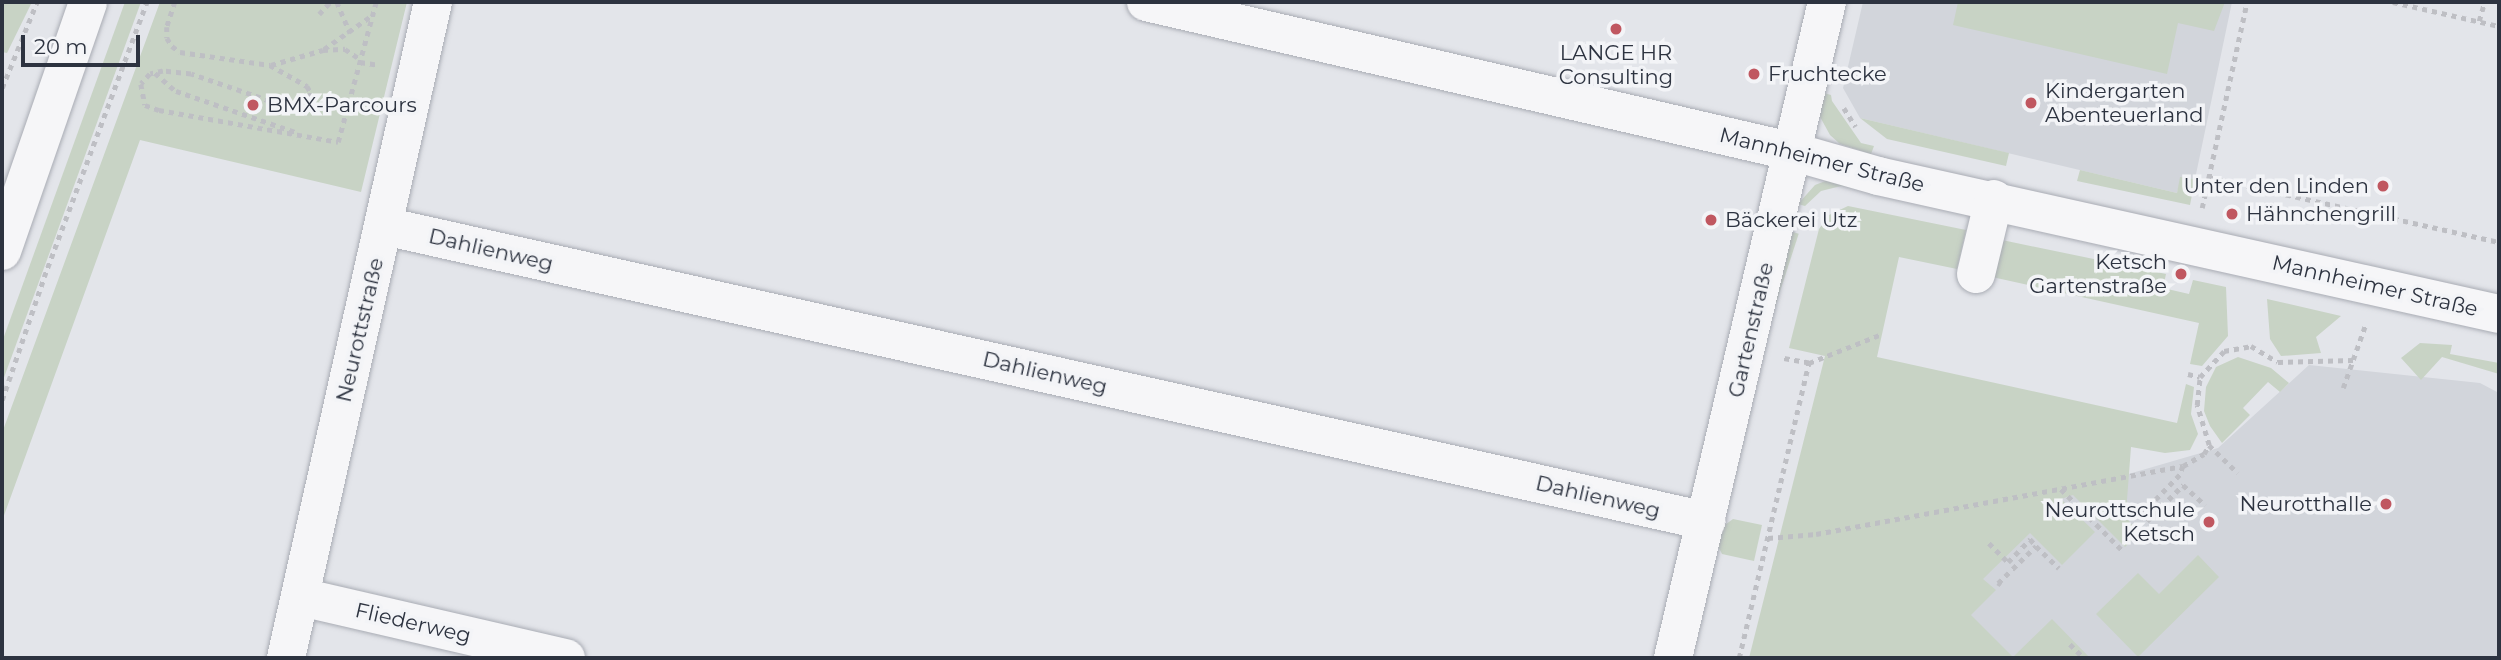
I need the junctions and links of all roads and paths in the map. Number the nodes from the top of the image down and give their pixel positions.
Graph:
1 (37, 2) edge
2 (88, 2) edge
3 (148, 2) edge
4 (175, 2) edge
5 (331, 2) edge
6 (337, 2) edge
7 (376, 2) edge
8 (433, 2) edge
9 (1146, 2) edge
10 (1827, 2) edge
11 (2247, 2) edge
12 (2393, 2) edge
13 (2484, 3) edge
14 (319, 14) dead end
15 (372, 15) junction
16 (2479, 21) junction
17 (2499, 26) edge
18 (350, 33) junction
19 (323, 50) junction
20 (360, 59) junction
21 (270, 65) junction
22 (155, 73) junction
23 (1809, 83) junction
24 (2, 88) edge
25 (1862, 133) dead end
26 (308, 137) junction
27 (1794, 152) junction
28 (2208, 177) junction
29 (1994, 199) junction
30 (384, 226) junction
31 (2499, 242) edge
32 (2195, 247) junction
33 (2, 251) edge
34 (1976, 274) dead end
35 (2378, 285) junction
36 (2499, 314) edge
37 (1882, 334) dead end
38 (1775, 357) dead end
39 (2353, 360) junction
40 (1809, 363) junction
41 (2188, 374) dead end
42 (2200, 377) junction
43 (2343, 388) dead end
44 (2, 400) edge
45 (2209, 445) junction
46 (2183, 466) junction
47 (2238, 473) dead end
48 (2061, 489) junction
49 (2205, 505) dead end
50 (1706, 521) junction
51 (1768, 538) junction
52 (1989, 542) dead end
53 (2036, 546) junction
54 (2122, 550) dead end
55 (2059, 568) dead end
56 (2001, 585) dead end
57 (301, 597) junction
58 (2070, 644) dead end
59 (286, 658) edge
60 (566, 658) edge
61 (1673, 658) edge
62 (1739, 658) edge
63 (2087, 658) edge

1 - 24 path
2 - 33 street
3 - 44 path
4 - 21 path
5 - 14 path
6 - 18 path
7 - 15 path
8 - 30 street, Neurottstraße
9 - 27 street, Mannheimer Straße
10 - 23 street, Gartenstraße
11 - 28 path
12 - 16 path
13 - 16 path
15 - 18 path
15 - 20 path
16 - 17 path
18 - 19 path
19 - 20 path
19 - 21 path
20 - 26 path
21 - 22 path
22 - 26 path
22 - 26 path
23 - 25 path
23 - 27 street, Gartenstraße
27 - 29 street, Mannheimer Straße
27 - 50 street, Gartenstraße
28 - 31 path
28 - 32 path
29 - 32 street, Mannheimer Straße
29 - 34 street
30 - 50 street, Dahlienweg
30 - 57 street, Neurottstraße
32 - 35 street, Mannheimer Straße
35 - 36 street, Mannheimer Straße
35 - 39 path
37 - 40 path
38 - 40 path
39 - 42 path
39 - 43 path
40 - 51 path
41 - 42 path
42 - 45 path
45 - 46 path
45 - 47 path
46 - 48 path
46 - 49 path
48 - 51 path
48 - 54 path
50 - 61 street, Gartenstraße
51 - 62 path
52 - 53 path
53 - 55 path
53 - 56 path
57 - 59 street, Neurottstraße
57 - 60 street, Fliederweg
58 - 63 path

